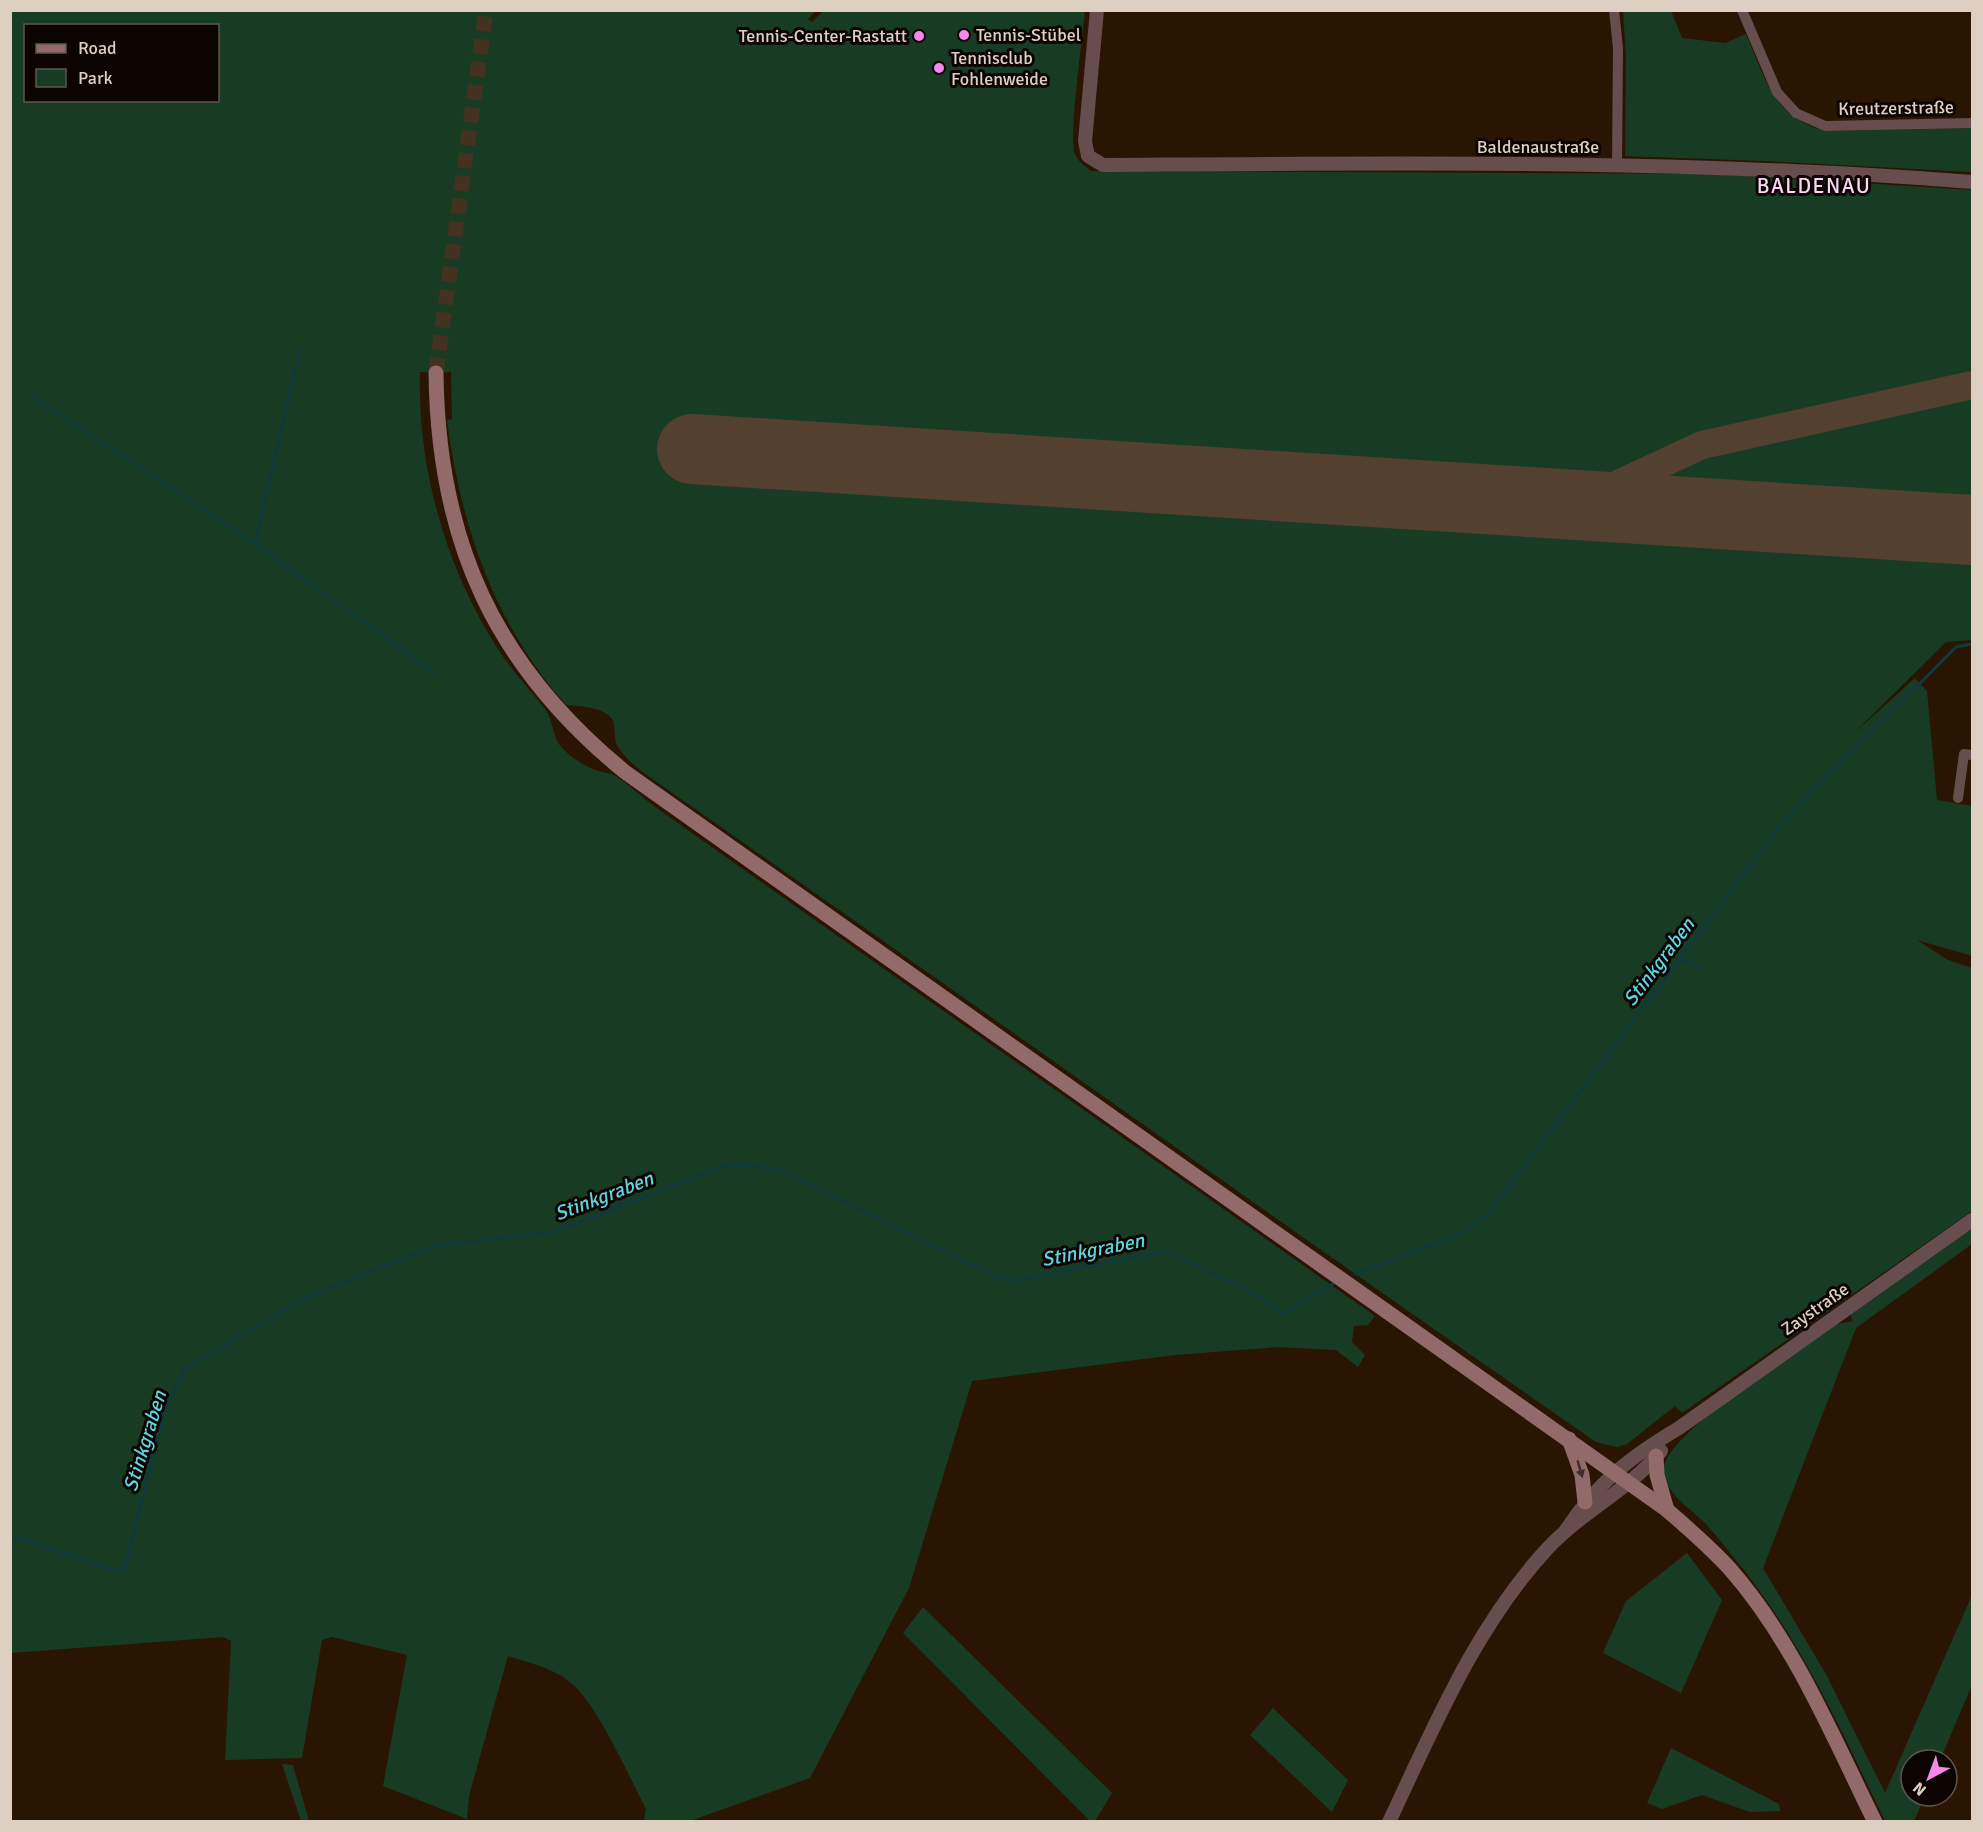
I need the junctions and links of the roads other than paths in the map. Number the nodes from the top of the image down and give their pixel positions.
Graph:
1 (1097, 10) edge
2 (1614, 10) edge
3 (1742, 10) edge
4 (1972, 123) edge
5 (1617, 165) junction
6 (1972, 183) edge
7 (436, 373) tunnel mouth
8 (1972, 755) edge
9 (1958, 798) dead end
10 (1972, 1220) edge
11 (1679, 1428) junction
12 (1569, 1438) junction
13 (1656, 1456) junction
14 (1615, 1471) junction
15 (1629, 1481) junction
16 (1585, 1502) junction
17 (1667, 1510) junction
18 (1566, 1530) junction
19 (1389, 1821) edge
20 (1875, 1821) edge

1 - 5 street, Baldenaustraße
2 - 5 street
3 - 4 street, Kreutzerstraße
5 - 6 street, Baldenaustraße
7 - 12 main road
8 - 9 street
10 - 11 street, Zaystraße
11 - 13 street, Zaystraße
11 - 14 street, Zaystraße
12 - 14 main road
12 -> 16 main road
13 - 15 street, Zaystraße
13 - 17 main road
14 - 15 main road
14 - 16 street, Zaystraße
15 - 17 main road
15 - 18 street, Zaystraße
16 - 18 street, Zaystraße
17 - 20 main road
18 - 19 street

